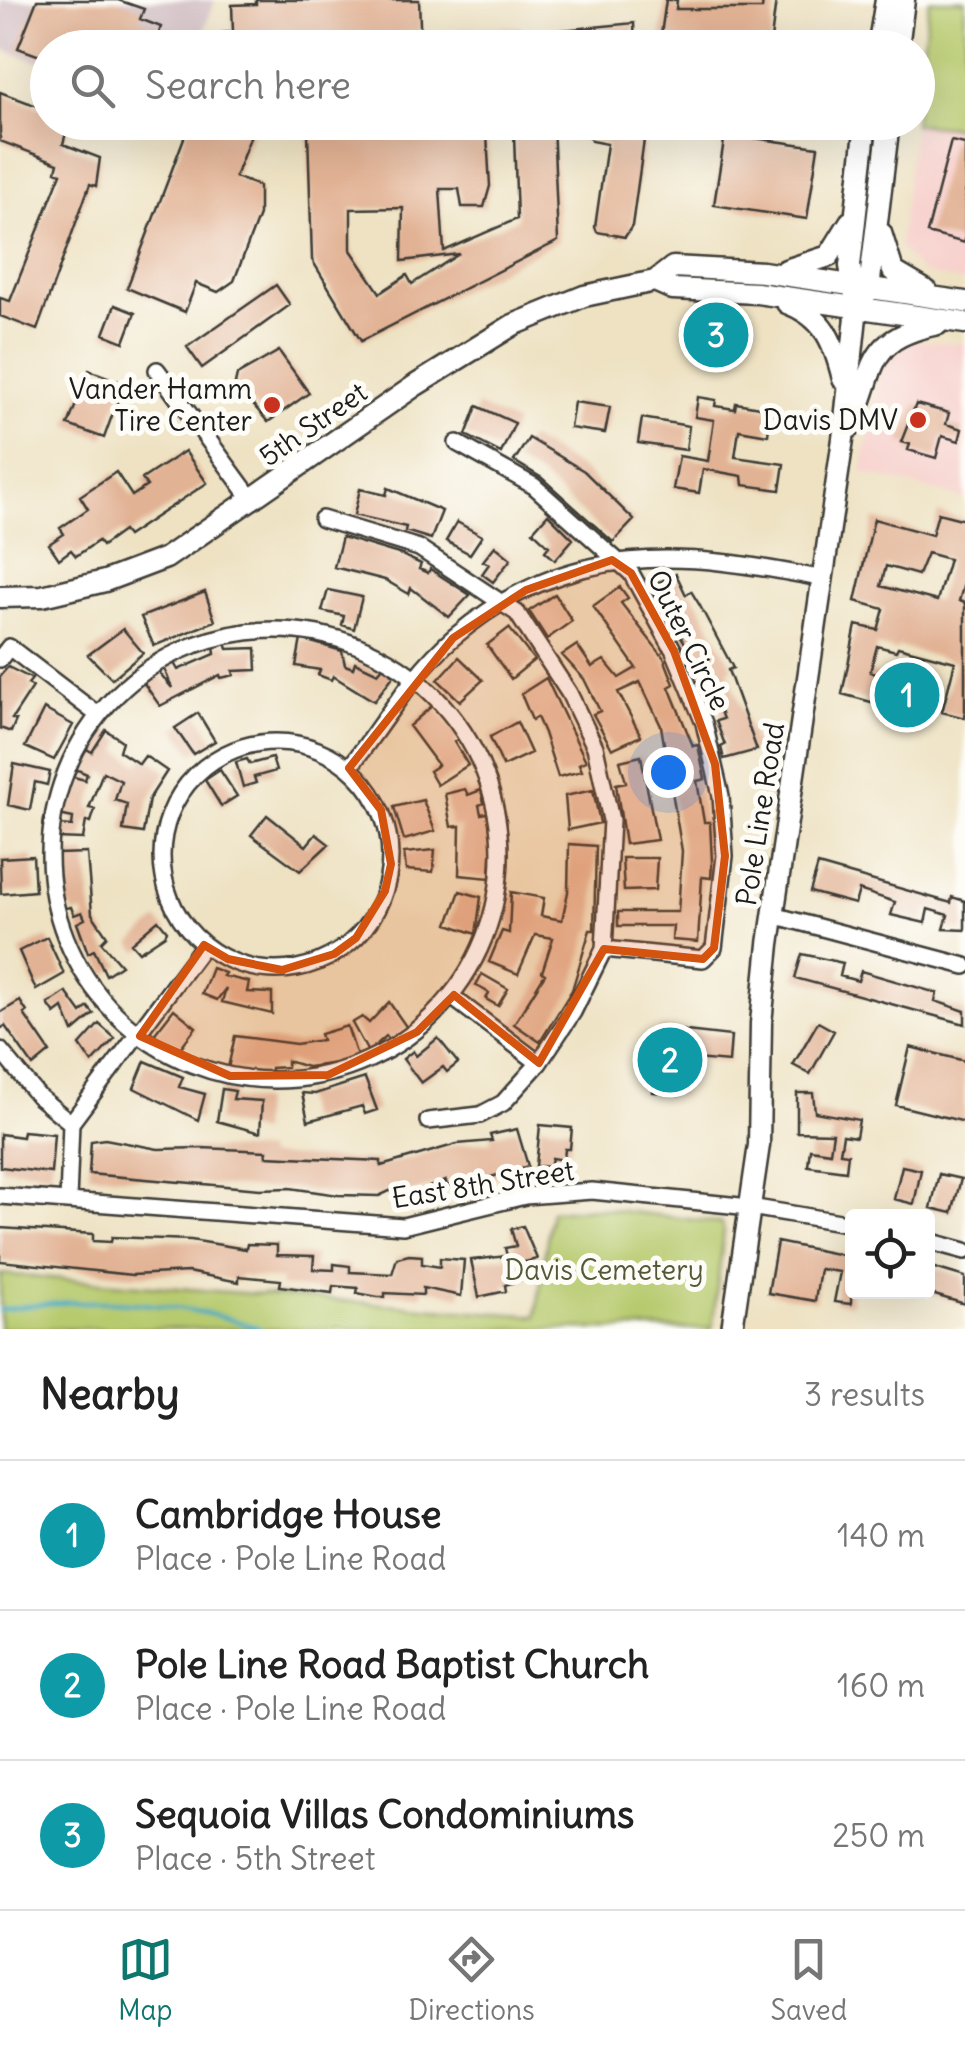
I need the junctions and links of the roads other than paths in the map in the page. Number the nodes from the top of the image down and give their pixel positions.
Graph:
1 (894, 5) edge
2 (885, 30) edge
3 (896, 30) edge
4 (864, 140) edge
5 (876, 140) edge
6 (887, 140) edge
7 (882, 184) junction
8 (856, 206) junction
9 (879, 208) junction
10 (760, 283) junction
11 (859, 287) junction
12 (856, 307) junction
13 (958, 312) edge
14 (157, 370) dead end
15 (847, 393) junction
16 (844, 439) junction
17 (457, 443) dead end
18 (252, 500) junction
19 (322, 519) dead end
20 (612, 560) junction
21 (824, 579) junction
22 (0, 597) edge
23 (502, 604) junction
24 (0, 659) edge
25 (416, 679) junction
26 (98, 714) junction
27 (349, 768) junction
28 (773, 915) junction
29 (204, 945) junction
30 (604, 949) junction
31 (965, 966) edge
32 (452, 997) junction
33 (140, 1036) junction
34 (0, 1050) edge
35 (539, 1063) junction
36 (428, 1121) dead end
37 (70, 1122) junction
38 (0, 1196) edge
39 (68, 1201) junction
40 (750, 1207) junction
41 (845, 1223) edge
42 (935, 1244) edge
43 (965, 1252) edge
44 (732, 1329) edge

1 - 2 main road
1 - 3 main road
4 - 8 main road, Pole Line Road
5 - 7 main road
6 - 7 main road, Pole Line Road
7 - 9 main road, Pole Line Road
8 - 10 main road
8 - 11 main road, Pole Line Road
9 - 11 main road, Pole Line Road
9 - 13 main road
10 - 11 main road, 5th Street
10 - 12 main road, 5th Street
10 - 15 main road
10 - 18 main road, 5th Street
11 - 12 main road, Pole Line Road
11 - 13 main road, 5th Street
12 - 13 main road, 5th Street
12 - 15 main road, Pole Line Road
13 - 16 main road
14 - 18 street
15 - 16 main road, Pole Line Road
16 - 21 main road, Pole Line Road
17 - 20 street, Outer Circle
18 - 22 main road, 5th Street
19 - 23 street
20 - 21 street
20 - 23 street
20 - 30 street, Outer Circle
21 - 28 main road, Pole Line Road
23 - 25 street
23 - 30 street
24 - 26 street
25 - 26 street
25 - 27 street
25 - 32 street
26 - 33 street
27 - 29 street
27 - 29 street
28 - 31 street
28 - 40 main road, Pole Line Road
29 - 33 street
30 - 35 street
32 - 33 street
32 - 35 street
33 - 37 street
34 - 37 street
35 - 36 street
37 - 39 street
38 - 39 street, East 8th Street
39 - 40 street, East 8th Street
40 - 41 street, East 8th Street
40 - 44 main road, Pole Line Road
42 - 43 street

